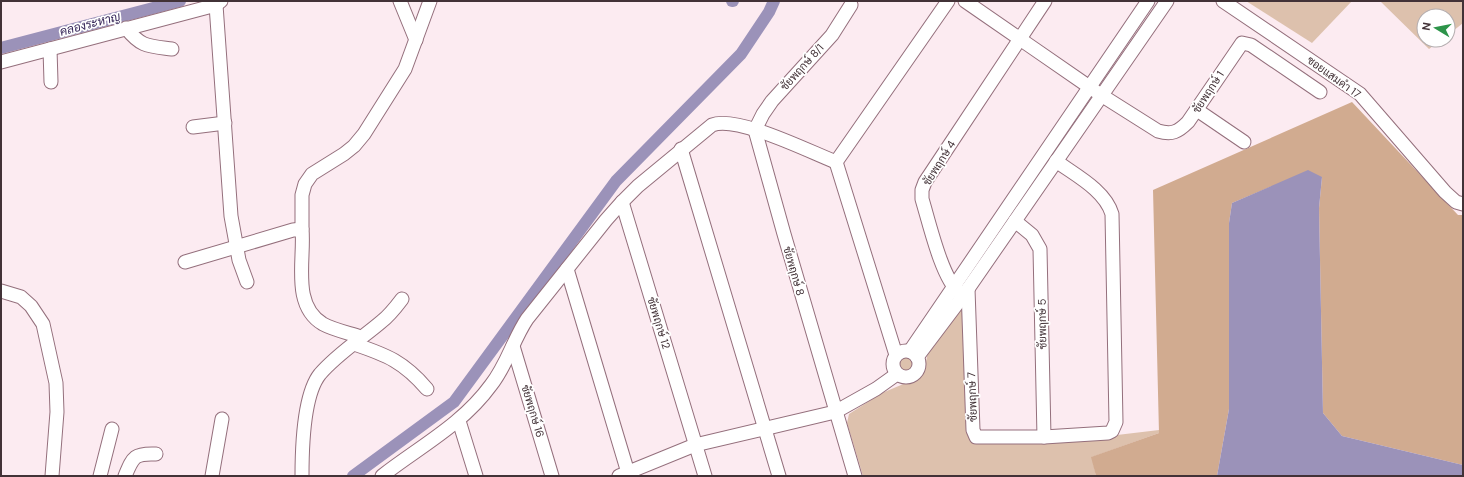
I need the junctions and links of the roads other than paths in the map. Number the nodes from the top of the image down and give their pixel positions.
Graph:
1 (400, 1) edge
2 (430, 1) edge
3 (948, 1) edge
4 (965, 1) edge
5 (1045, 1) edge
6 (1148, 1) edge
7 (1167, 1) edge
8 (1223, 1) edge
9 (218, 3) edge
10 (851, 5) dead end
11 (126, 28) junction
12 (1020, 39) junction
13 (416, 40) junction
14 (1119, 42) junction
15 (50, 49) junction
16 (172, 49) dead end
17 (1132, 51) junction
18 (1, 62) edge
19 (51, 82) dead end
20 (1090, 87) junction
21 (1320, 92) dead end
22 (1101, 95) junction
23 (1197, 110) junction
24 (225, 123) junction
25 (1072, 126) junction
26 (193, 127) dead end
27 (756, 130) junction
28 (1244, 142) dead end
29 (681, 149) junction
30 (1056, 161) junction
31 (836, 162) junction
32 (1022, 184) junction
33 (1034, 193) junction
34 (622, 202) junction
35 (1463, 204) edge
36 (1015, 221) junction
37 (302, 229) junction
38 (236, 246) junction
39 (185, 262) dead end
40 (567, 268) junction
41 (247, 282) dead end
42 (1, 291) edge
43 (962, 291) junction
44 (402, 299) dead end
45 (357, 340) junction
46 (513, 346) junction
47 (914, 354) junction
48 (896, 355) junction
49 (897, 374) junction
50 (428, 389) dead end
51 (835, 412) junction
52 (222, 419) dead end
53 (459, 421) junction
54 (764, 428) junction
55 (112, 429) dead end
56 (1044, 437) junction
57 (695, 444) junction
58 (156, 454) dead end
59 (399, 470) edge
60 (625, 474) edge
61 (52, 476) edge
62 (100, 476) edge
63 (125, 476) edge
64 (212, 476) edge
65 (302, 476) edge
66 (382, 476) edge
67 (476, 476) edge
68 (552, 476) edge
69 (704, 476) edge
70 (779, 476) edge
71 (855, 476) edge

1 - 13 street
2 - 13 street
3 - 31 street
4 - 12 street, ชัยพฤกษ์ 1
5 - 12 street, ชัยพฤกษ์ 4
6 - 14 street
7 - 17 street
8 - 35 street, ซอยแสมดำ 17
9 - 11 street
9 - 24 street
10 - 27 street, ชัยพฤกษ์ 8/1
11 - 15 street
11 - 16 street
12 - 20 street, ชัยพฤกษ์ 1
12 - 43 street, ชัยพฤกษ์ 4
13 - 37 street
14 - 17 street
14 - 20 street
15 - 18 street
15 - 19 street
17 - 22 street
20 - 22 street, ชัยพฤกษ์ 1
20 - 25 street
21 - 23 street, ชัยพฤกษ์ 1
22 - 23 street, ชัยพฤกษ์ 1
22 - 25 street
23 - 28 street
24 - 26 street
24 - 38 street
25 - 30 street
25 - 32 street
27 - 29 street
27 - 31 street
27 - 51 street, ชัยพฤกษ์ 8
29 - 34 street
29 - 54 street
30 - 33 street
30 - 56 street
31 - 48 street
32 - 33 street
32 - 43 street
33 - 36 street
34 - 40 street
34 - 57 street, ชัยพฤกษ์ 12
36 - 43 street
36 - 56 street, ชัยพฤกษ์ 5
37 - 38 street
37 - 45 street
38 - 39 street
38 - 41 street
40 - 46 street
40 - 60 street
42 - 61 street
43 - 47 street
43 - 56 street, ชัยพฤกษ์ 7
44 - 45 street
45 - 50 street
45 - 65 street
46 - 53 street
46 - 68 street, ชัยพฤกษ์ 16
47 - 48 street
47 - 49 street
48 - 49 street
49 - 51 street
51 - 54 street
51 - 71 street, ชัยพฤกษ์ 8
52 - 64 street
53 - 59 street
53 - 67 street
54 - 57 street
54 - 70 street
55 - 62 street
57 - 60 street
57 - 69 street, ชัยพฤกษ์ 12
58 - 63 street
59 - 66 street

